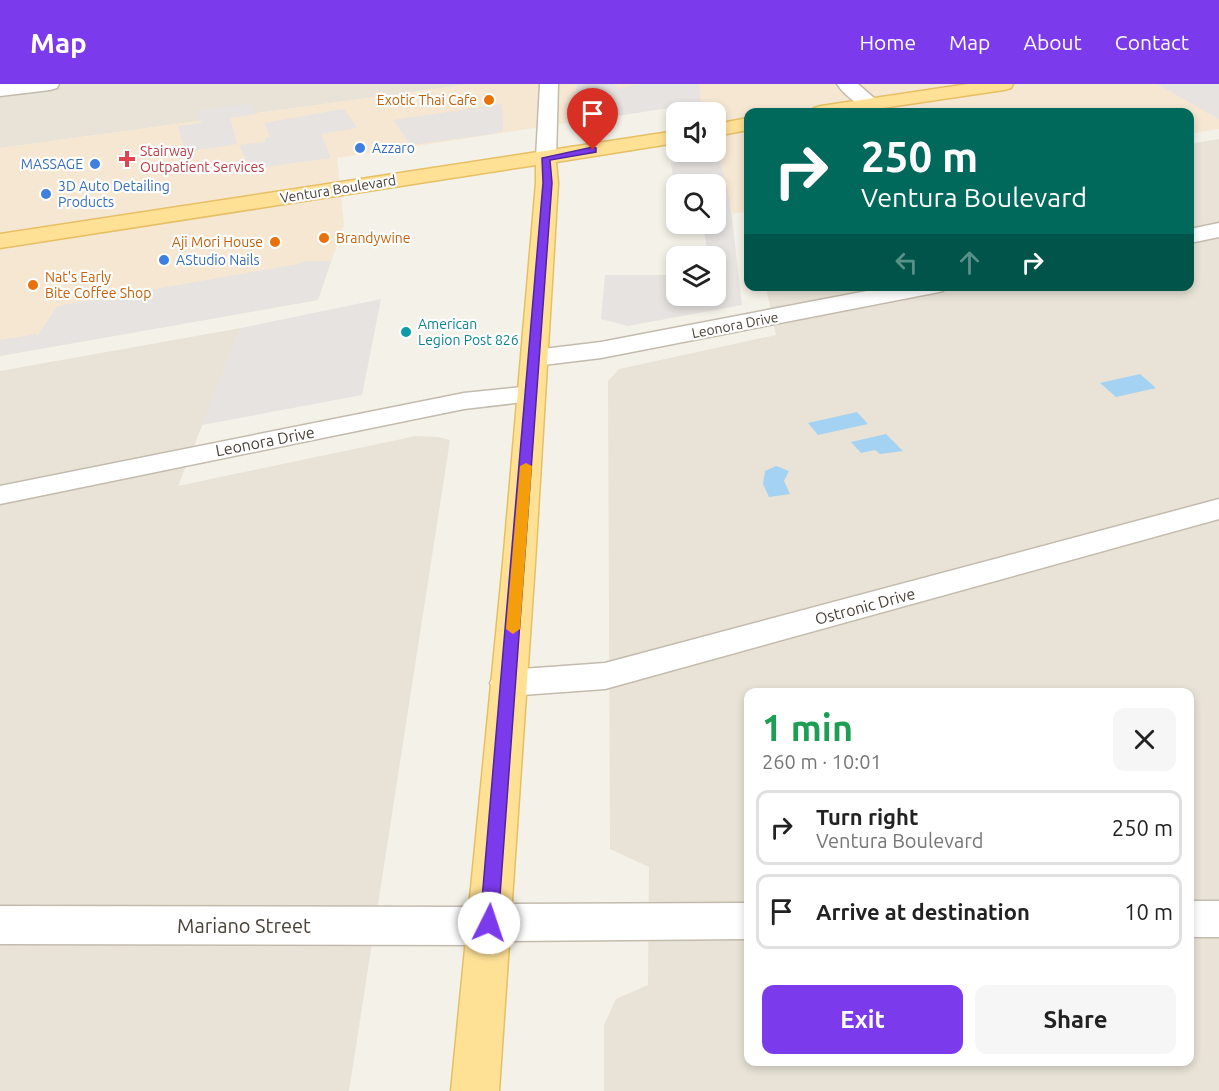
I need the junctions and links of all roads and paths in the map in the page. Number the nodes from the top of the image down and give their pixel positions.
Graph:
1 (50, 84) edge
2 (549, 84) edge
3 (846, 84) edge
4 (1004, 84) edge
5 (0, 90) edge
6 (872, 104) junction
7 (846, 108) edge
8 (744, 125) edge
9 (726, 128) edge
10 (666, 138) edge
11 (546, 158) junction
12 (1219, 230) edge
13 (1194, 235) edge
14 (0, 241) edge
15 (908, 291) edge
16 (535, 358) junction
17 (531, 394) junction
18 (0, 495) edge
19 (1219, 509) edge
20 (508, 683) junction
21 (1194, 919) edge
22 (1219, 919) edge
23 (744, 921) edge
24 (489, 924) junction
25 (0, 925) edge
26 (475, 1091) edge

1 - 5 street
2 - 11 street
3 - 6 street
4 - 6 main road
6 - 7 main road
8 - 9 main road
10 - 11 main road, Ventura Boulevard
11 - 14 main road, Ventura Boulevard
11 - 16 main road
12 - 13 street
15 - 16 street, Leonora Drive
16 - 17 main road
17 - 18 street, Leonora Drive
17 - 20 main road
19 - 20 street, Ostronic Drive
20 - 24 main road
21 - 22 street
23 - 24 street, Mariano Street
24 - 25 street, Mariano Street
24 - 26 main road

